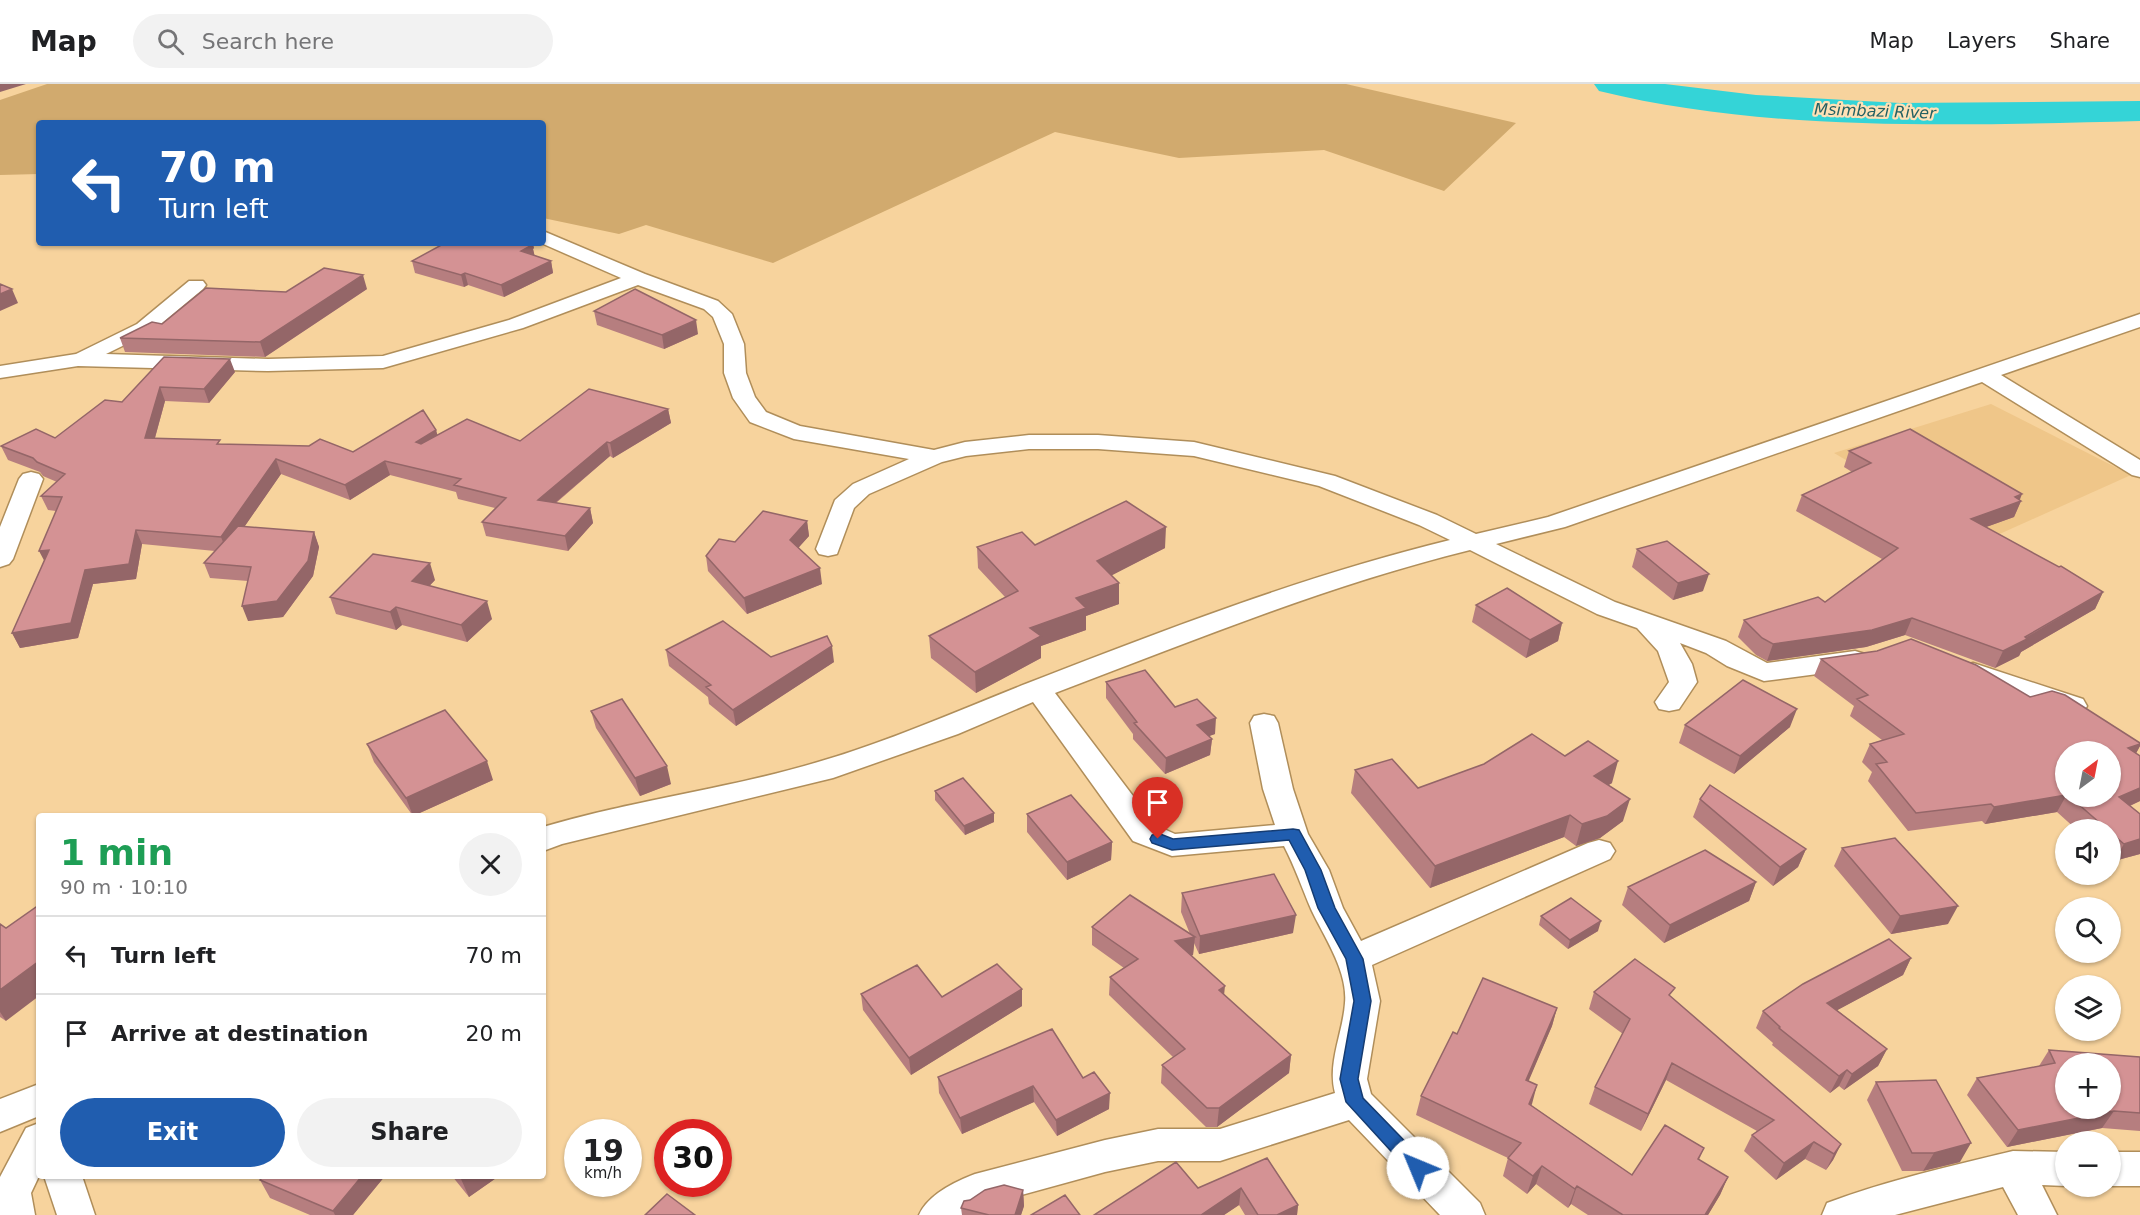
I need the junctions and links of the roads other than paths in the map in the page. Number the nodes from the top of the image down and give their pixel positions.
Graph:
1 (546, 238) edge
2 (638, 278) junction
3 (196, 285) dead end
4 (2140, 320) edge
5 (2114, 329) junction
6 (2140, 341) edge
7 (78, 360) junction
8 (0, 372) edge
9 (1983, 374) junction
10 (934, 457) junction
11 (2140, 470) edge
12 (31, 479) dead end
13 (1473, 542) junction
14 (828, 549) dead end
15 (0, 559) edge
16 (1644, 620) junction
17 (1879, 654) edge
18 (1950, 663) edge
19 (1038, 689) junction
20 (1669, 702) dead end
21 (2092, 718) edge
22 (1264, 723) dead end
23 (1293, 834) junction
24 (546, 839) edge
25 (1599, 851) dead end
26 (1354, 959) junction
27 (36, 1102) edge
28 (1355, 1102) junction
29 (0, 1116) edge
30 (36, 1145) edge
31 (2013, 1168) junction
32 (2055, 1168) edge
33 (2121, 1169) edge
34 (2140, 1169) edge
35 (64, 1179) edge
36 (16, 1215) edge
37 (76, 1215) edge
38 (938, 1215) edge
39 (1466, 1215) edge
40 (1841, 1215) edge
41 (2038, 1215) edge

1 - 2 street
2 - 7 street
2 - 10 street
3 - 7 street
4 - 5 street
5 - 6 street
5 - 9 street
7 - 8 street
9 - 11 street
9 - 13 street
10 - 13 street
10 - 14 street
12 - 15 street
13 - 16 street
13 - 19 street
16 - 17 street
16 - 20 street
18 - 21 street
19 - 23 street
19 - 24 street
22 - 23 street
23 - 26 street
25 - 26 street
26 - 28 street
27 - 29 street
28 - 38 street
28 - 39 street
30 - 36 street
31 - 32 street
31 - 40 street
31 - 41 street
33 - 34 street
35 - 37 street

